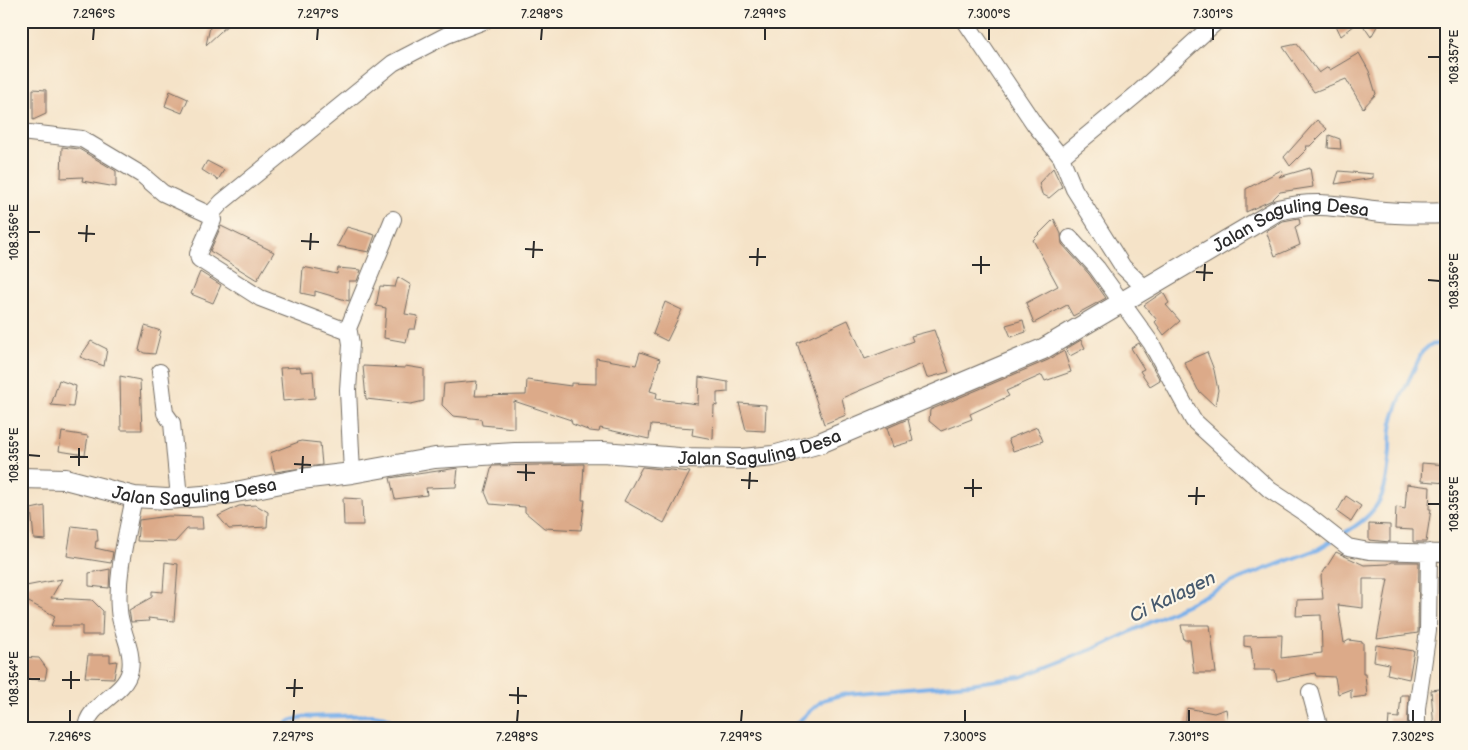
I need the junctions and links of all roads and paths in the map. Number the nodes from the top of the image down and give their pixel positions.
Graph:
1 (484, 21) edge
2 (965, 21) edge
3 (1216, 21) edge
4 (21, 132) edge
5 (1060, 157) junction
6 (1447, 213) edge
7 (210, 215) junction
8 (393, 219) dead end
9 (1070, 238) dead end
10 (1146, 289) junction
11 (1122, 302) junction
12 (347, 331) junction
13 (160, 372) dead end
14 (352, 473) junction
15 (21, 478) edge
16 (134, 497) junction
17 (180, 498) junction
18 (1429, 552) junction
19 (1447, 553) edge
20 (1310, 692) dead end
21 (86, 729) edge
22 (1320, 729) edge
23 (1417, 729) edge

1 - 7 street
2 - 5 street
3 - 5 street
4 - 7 street
5 - 10 street
6 - 10 street, Jalan Saguling Desa
7 - 12 street
8 - 12 street
9 - 11 street
10 - 11 street, Jalan Saguling Desa
11 - 14 street, Jalan Saguling Desa
11 - 18 street
12 - 14 street
13 - 17 street
14 - 17 street, Jalan Saguling Desa
15 - 16 street, Jalan Saguling Desa
16 - 17 street, Jalan Saguling Desa
16 - 21 street
18 - 19 street
18 - 23 street
20 - 22 street

